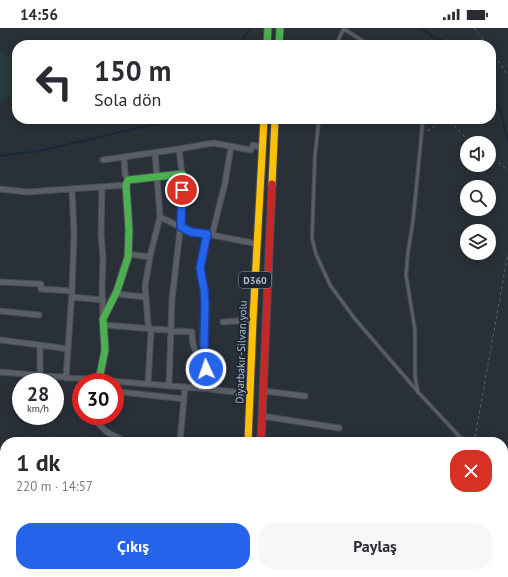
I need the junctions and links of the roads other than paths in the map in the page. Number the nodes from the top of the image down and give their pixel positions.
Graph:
1 (268, 28) edge
2 (280, 28) edge
3 (344, 28) edge
4 (267, 40) edge
5 (279, 40) edge
6 (338, 40) edge
7 (362, 40) edge
8 (264, 124) edge
9 (275, 124) edge
10 (318, 124) edge
11 (422, 124) edge
12 (231, 147) junction
13 (262, 148) junction
14 (179, 149) junction
15 (155, 153) junction
16 (124, 157) junction
17 (103, 160) dead end
18 (182, 174) junction
19 (157, 177) junction
20 (127, 183) junction
21 (102, 187) junction
22 (0, 188) edge
23 (72, 189) junction
24 (160, 217) junction
25 (181, 227) junction
26 (209, 234) junction
27 (258, 244) junction
28 (128, 254) junction
29 (150, 257) junction
30 (0, 282) edge
31 (72, 291) junction
32 (116, 294) junction
33 (146, 296) junction
34 (72, 297) junction
35 (102, 300) junction
36 (0, 311) edge
37 (39, 315) dead end
38 (253, 320) junction
39 (103, 322) junction
40 (223, 322) dead end
41 (150, 328) junction
42 (171, 331) junction
43 (0, 340) edge
44 (40, 345) junction
45 (68, 349) junction
46 (206, 364) junction
47 (0, 372) edge
48 (13, 373) edge
49 (40, 373) edge
50 (100, 373) edge
51 (66, 378) joint
52 (72, 378) edge
53 (124, 382) edge
54 (148, 384) junction
55 (169, 386) junction
56 (185, 387) junction
57 (209, 389) junction
58 (263, 391) junction
59 (124, 392) edge
60 (419, 393) junction
61 (251, 394) junction
62 (305, 396) dead end
63 (184, 399) junction
64 (262, 416) junction
65 (100, 425) edge
66 (340, 428) dead end
67 (116, 437) edge
68 (180, 437) edge
69 (248, 437) edge
70 (261, 437) edge
71 (460, 437) edge

1 - 4 main road
2 - 5 main road
3 - 6 lane
3 - 7 lane
8 - 13 main road, Diyarbakır-Silvan yolu / D360
9 - 58 main road, D360
10 - 60 lane
11 - 60 lane
12 - 13 street
12 - 14 street
12 - 26 street
13 - 27 main road, Diyarbakır-Silvan yolu / D360
14 - 15 street
14 - 18 street
15 - 16 street
15 - 19 street
16 - 17 street
16 - 20 street
18 - 19 main road
18 - 25 street
19 - 20 main road
19 - 24 street
20 - 21 street
20 - 28 main road
21 - 23 street
21 - 35 street
22 - 23 street
23 - 31 street
24 - 25 street
24 - 29 street
25 - 26 street
25 - 42 street
26 - 27 street
26 - 46 street
27 - 38 main road, Diyarbakır-Silvan yolu / D360
28 - 29 street
28 - 32 main road
29 - 33 street
30 - 31 street
31 - 34 street
32 - 33 street
32 - 39 main road
33 - 41 street
34 - 35 street
34 - 45 street
35 - 39 street
36 - 37 street
38 - 40 street
38 - 61 main road, Diyarbakır-Silvan yolu / D360
39 - 41 street
39 - 50 main road
41 - 42 street
41 - 54 street
42 - 46 street
42 - 55 street
43 - 44 street
44 - 45 street
44 - 49 street
45 - 51 street
46 - 57 street
47 - 48 street
51 - 52 street
53 - 54 street
54 - 55 street
55 - 56 street
56 - 57 street
56 - 63 street
57 - 61 street
58 - 62 street
58 - 64 main road, D360
59 - 63 street
60 - 71 lane
61 - 69 main road, Diyarbakır-Silvan yolu / D360
63 - 68 street
64 - 66 street
64 - 70 main road, D360
65 - 67 street

